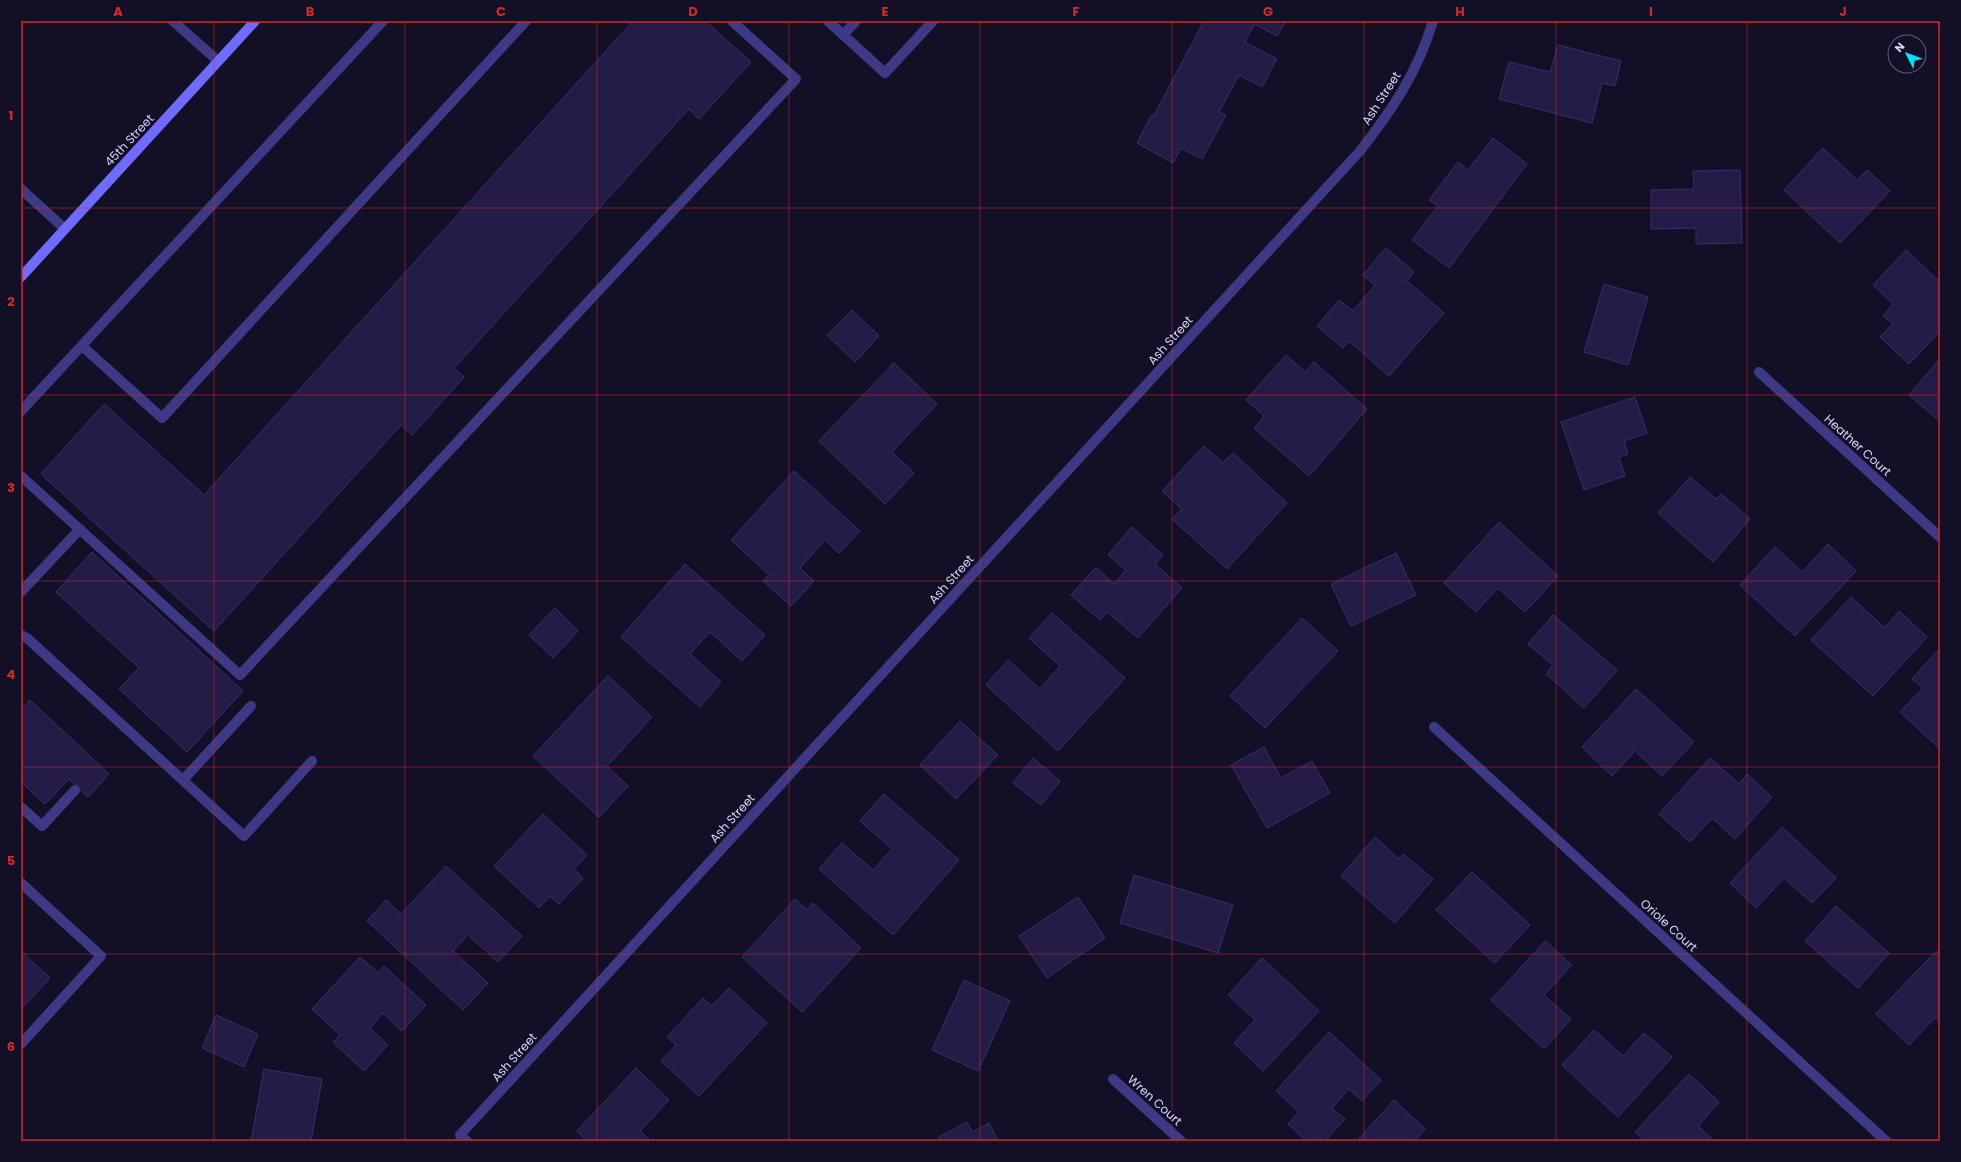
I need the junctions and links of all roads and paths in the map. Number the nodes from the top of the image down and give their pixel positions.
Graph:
1 (173, 21) edge
2 (255, 21) edge
3 (382, 21) edge
4 (526, 21) edge
5 (732, 21) edge
6 (828, 21) edge
7 (856, 21) edge
8 (933, 21) edge
9 (1433, 21) edge
10 (843, 35) junction
11 (218, 61) junction
12 (21, 189) edge
13 (65, 229) junction
14 (21, 277) edge
15 (82, 346) junction
16 (1759, 372) dead end
17 (21, 412) edge
18 (21, 476) edge
19 (80, 529) junction
20 (1940, 537) edge
21 (21, 592) edge
22 (21, 635) edge
23 (251, 706) dead end
24 (1434, 727) dead end
25 (312, 761) dead end
26 (183, 780) junction
27 (75, 790) dead end
28 (21, 807) edge
29 (21, 883) edge
30 (21, 1044) edge
31 (1113, 1079) dead end
32 (463, 1138) edge
33 (1180, 1141) edge
34 (1886, 1141) edge

1 - 11 street
2 - 11 main road, 45th Street
3 - 15 street
4 - 15 street
5 - 19 street
6 - 10 street
7 - 10 street
8 - 10 street
9 - 32 street, Ash Street
11 - 13 main road, 45th Street
12 - 13 street
13 - 14 main road, 45th Street
15 - 17 street
16 - 20 street, Heather Court
18 - 19 street
19 - 21 street
22 - 26 street
23 - 26 street
24 - 34 street, Oriole Court
25 - 26 street
27 - 28 street
29 - 30 street
31 - 33 street, Wren Court

